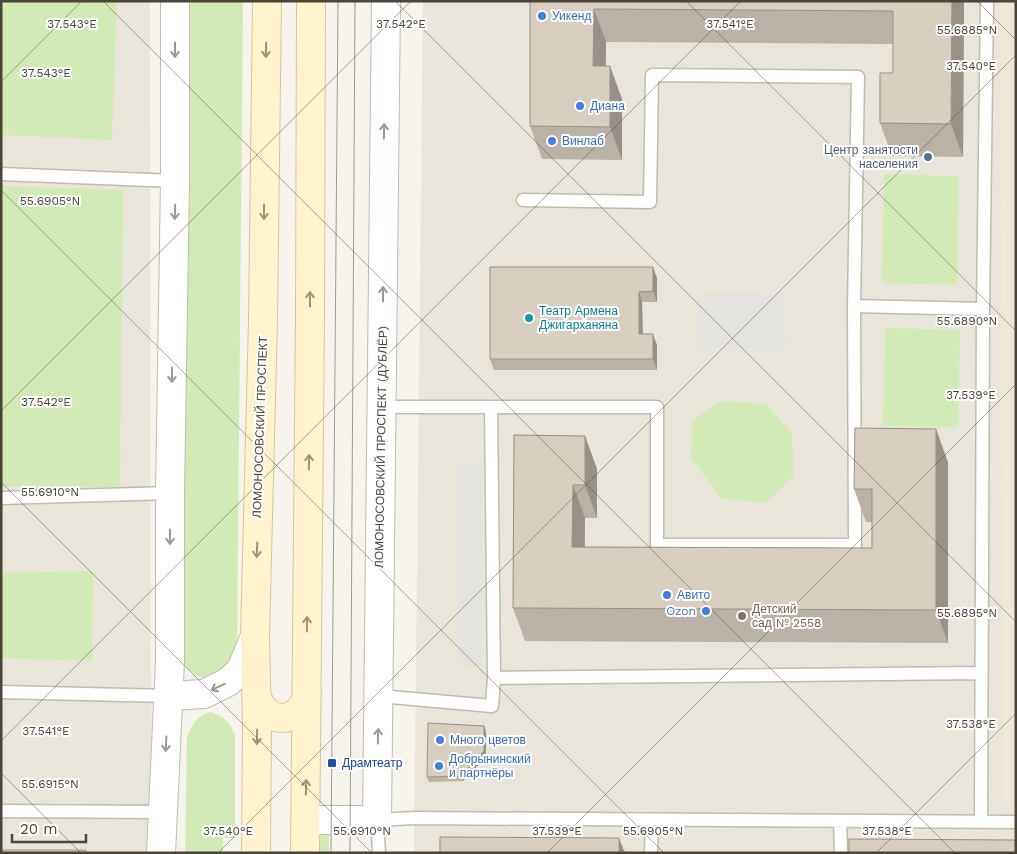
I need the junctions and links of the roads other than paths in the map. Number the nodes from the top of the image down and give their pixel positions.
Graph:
1 (175, 1) edge
2 (386, 1) edge
3 (987, 1) edge
4 (267, 2) edge
5 (310, 2) edge
6 (1, 174) edge
7 (175, 181) junction
8 (523, 200) dead end
9 (854, 306) junction
10 (983, 309) junction
11 (382, 407) junction
12 (491, 407) junction
13 (170, 493) junction
14 (1, 498) edge
15 (255, 636) junction
16 (980, 672) junction
17 (494, 678) junction
18 (1, 692) edge
19 (306, 695) junction
20 (168, 696) junction
21 (257, 696) junction
22 (379, 696) junction
23 (1, 811) edge
24 (163, 812) junction
25 (306, 820) junction
26 (378, 820) junction
27 (652, 820) junction
28 (840, 821) junction
29 (981, 822) junction
30 (1016, 822) edge
31 (161, 853) edge
32 (256, 853) edge
33 (305, 853) edge
34 (379, 853) edge
35 (651, 853) edge
36 (841, 853) edge

1 -> 7 street
11 -> 2 street, ЛОМОНОСОВСКИЙ ПРОСПЕКТ (ДУБЛЁР)
3 - 10 lane
4 -> 15 main road, ЛОМОНОСОВСКИЙ ПРОСПЕКТ
19 -> 5 main road
6 - 7 lane
7 -> 13 street
8 - 9 lane
9 - 10 lane
9 - 12 lane
10 - 16 lane
11 - 12 lane
11 - 22 street, ЛОМОНОСОВСКИЙ ПРОСПЕКТ (ДУБЛЁР)
12 - 17 lane
13 - 14 lane
13 -> 20 street
15 -> 20 street
15 - 21 main road, ЛОМОНОСОВСКИЙ ПРОСПЕКТ
16 - 17 lane
16 - 29 lane
17 - 22 lane
18 - 20 lane
19 - 21 main road
25 -> 19 main road
20 -> 24 street
21 -> 32 main road, ЛОМОНОСОВСКИЙ ПРОСПЕКТ
26 -> 22 street, ЛОМОНОСОВСКИЙ ПРОСПЕКТ (ДУБЛЁР)
23 - 24 lane
24 - 31 street
25 - 26 street
25 - 33 main road
26 - 27 lane
26 - 34 lane
27 - 28 lane
27 - 35 lane
28 - 29 lane
28 - 36 lane
29 - 30 lane

